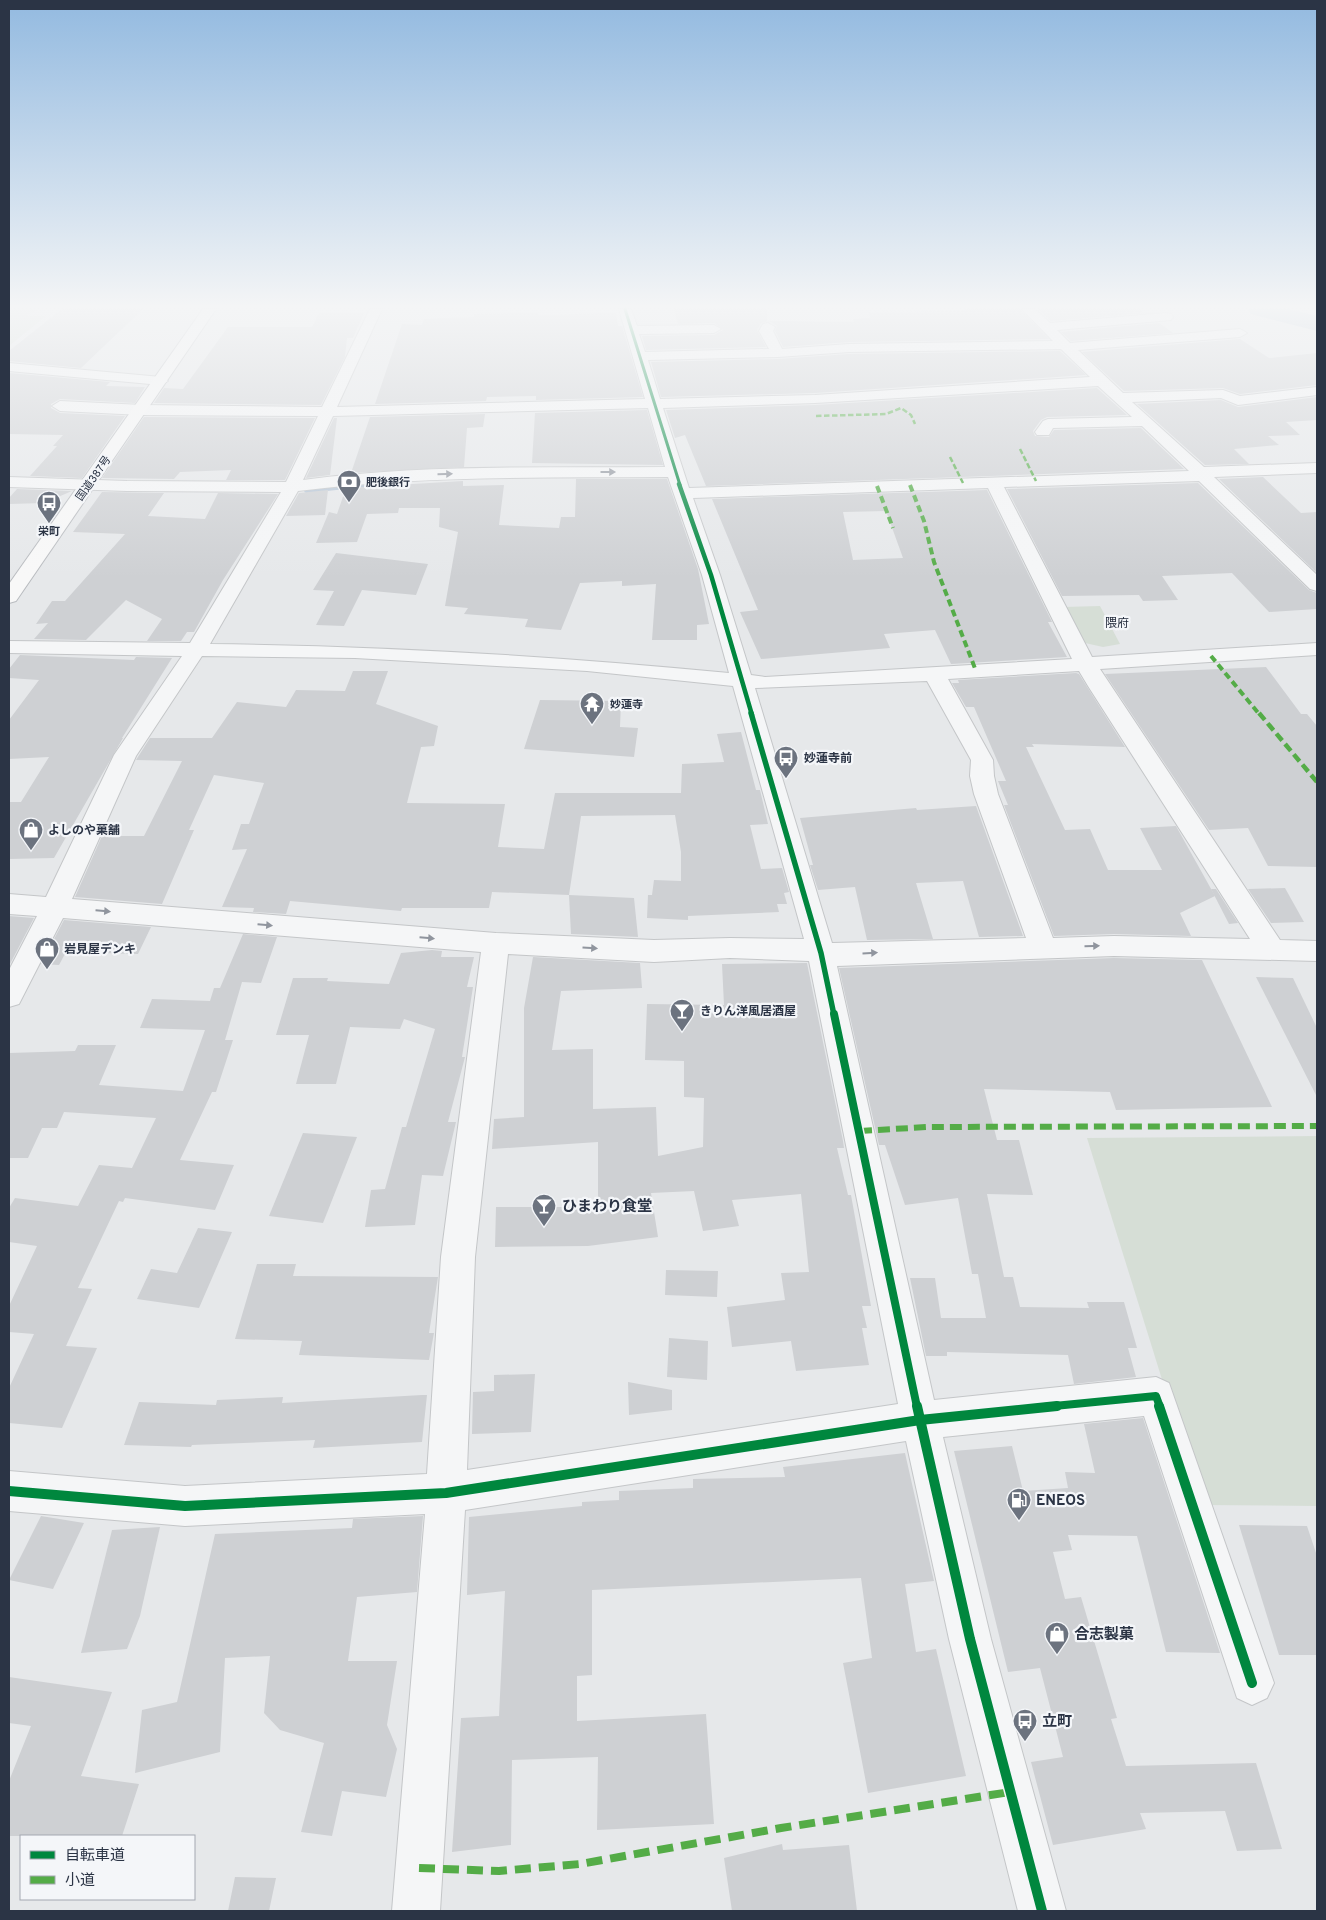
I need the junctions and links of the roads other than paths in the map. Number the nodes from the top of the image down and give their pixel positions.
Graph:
1 (1119, 398) edge
2 (149, 399) edge
3 (334, 399) edge
4 (654, 399) edge
5 (812, 399) junction
6 (817, 399) edge
7 (1233, 399) edge
8 (1262, 399) edge
9 (1291, 399) edge
10 (655, 403) junction
11 (60, 406) dead end
12 (1303, 408) dead end
13 (142, 410) junction
14 (328, 412) junction
15 (816, 416) dead end
16 (1146, 421) junction
17 (1043, 432) dead end
18 (1317, 468) edge
19 (1201, 474) junction
20 (9, 482) edge
21 (993, 482) junction
22 (679, 483) junction
23 (89, 484) junction
24 (292, 487) junction
25 (1317, 585) edge
26 (9, 597) edge
27 (9, 647) edge
28 (1317, 649) edge
29 (196, 650) junction
30 (1087, 665) junction
31 (934, 674) junction
32 (740, 680) junction
33 (9, 904) edge
34 (55, 907) junction
35 (496, 944) junction
36 (1043, 948) junction
37 (1272, 950) junction
38 (1317, 951) edge
39 (821, 953) junction
40 (9, 996) edge
41 (920, 1420) junction
42 (9, 1491) edge
43 (446, 1493) junction
44 (1252, 1683) dead end
45 (416, 1911) edge
46 (1042, 1911) edge

1 - 16 street
2 - 13 highway, 国道387号
3 - 14 street
4 - 10 street
5 - 6 street
5 - 10 street
5 - 15 street
7 - 8 street
9 - 12 street
10 - 14 street
10 - 22 street
11 - 13 street
13 - 14 street
13 - 23 highway, 国道387号
14 - 24 street
16 - 17 street
16 - 19 street
18 - 19 street
19 - 21 street
19 - 25 street
20 - 23 street
21 - 22 street
21 - 30 street
24 -> 22 street
22 - 32 street
23 - 24 street
23 - 26 highway, 国道387号
24 - 29 street
27 - 29 street
28 - 30 street
29 - 32 street
29 - 34 street
30 - 31 street
30 - 37 street
31 - 32 street
31 - 36 street
32 - 39 street
33 - 34 street
34 -> 35 street
34 - 40 street
35 -> 39 street
35 - 43 street
36 -> 37 street
39 -> 36 street
37 - 38 street
39 - 41 street
41 - 43 street
41 - 44 street
41 - 46 street
42 - 43 street
43 - 45 street

